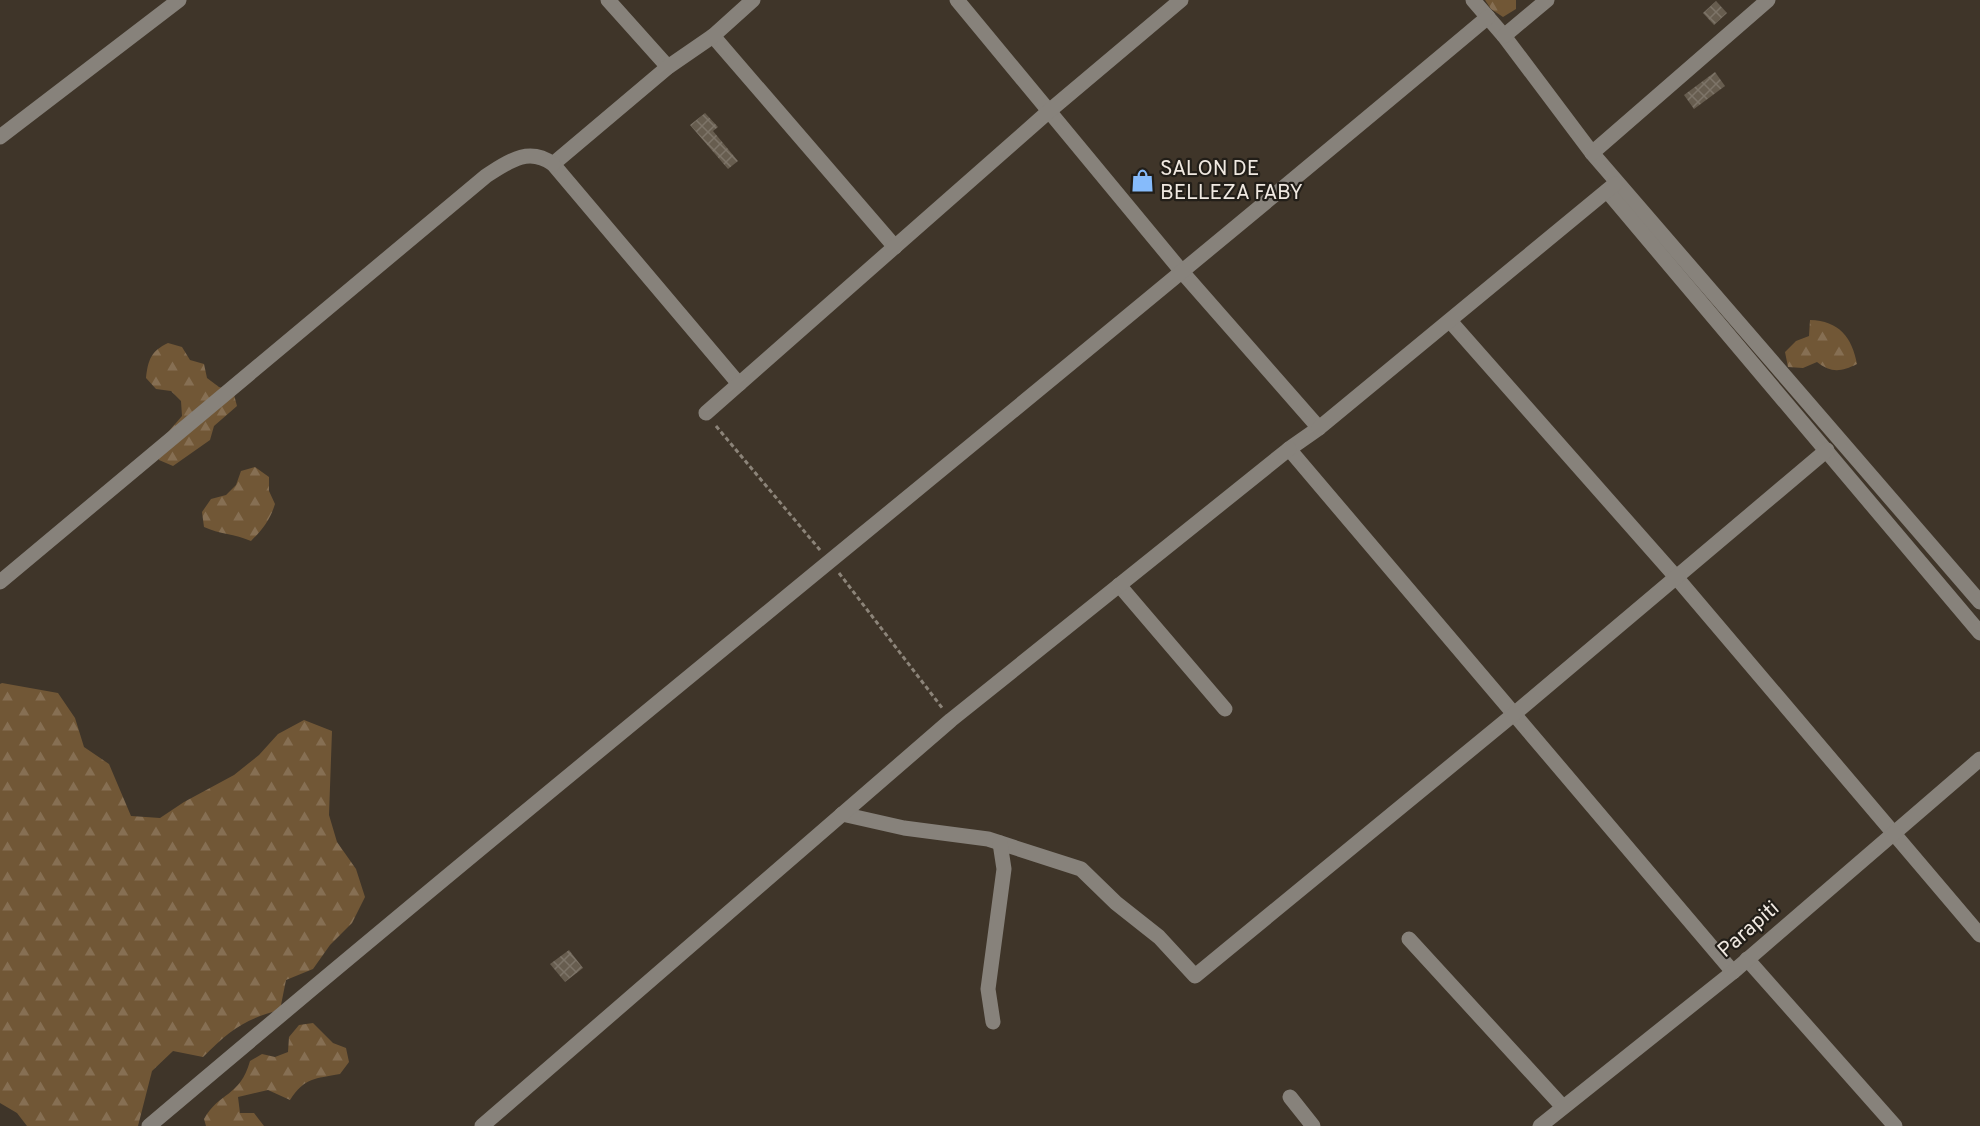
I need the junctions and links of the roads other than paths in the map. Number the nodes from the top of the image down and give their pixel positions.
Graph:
1 (179, 0) edge
2 (608, 0) edge
3 (753, 0) edge
4 (957, 0) edge
5 (1181, 0) edge
6 (1473, 0) edge
7 (1547, 0) edge
8 (1768, 0) edge
9 (1488, 17) junction
10 (713, 36) junction
11 (1504, 36) junction
12 (668, 67) junction
13 (1048, 112) junction
14 (0, 137) edge
15 (1592, 153) junction
16 (553, 164) junction
17 (1612, 187) junction
18 (895, 247) junction
19 (1183, 273) junction
20 (1450, 321) junction
21 (739, 384) junction
22 (706, 413) dead end
23 (1319, 428) junction
24 (1288, 449) junction
25 (1827, 450) junction
26 (1676, 577) junction
27 (0, 582) edge
28 (1119, 585) junction
29 (1980, 602) edge
30 (1980, 633) edge
31 (1225, 710) dead end
32 (1514, 714) junction
33 (1980, 759) edge
34 (842, 814) junction
35 (1895, 832) junction
36 (1000, 843) junction
37 (1980, 935) edge
38 (1409, 939) dead end
39 (1747, 959) junction
40 (1733, 972) junction
41 (993, 1022) dead end
42 (1290, 1097) dead end
43 (1563, 1107) junction
44 (149, 1126) edge
45 (482, 1126) edge
46 (1313, 1126) edge
47 (1540, 1126) edge
48 (1895, 1126) edge

1 - 14 street
2 - 12 street
3 - 10 street
4 - 13 street
5 - 13 street
6 - 9 street
7 - 11 street
8 - 15 street
9 - 11 street
9 - 19 street
10 - 12 street
10 - 18 street
11 - 15 street
12 - 16 street
13 - 18 street
13 - 19 street
15 - 17 street
16 - 21 street
16 - 27 street
17 - 20 street
17 - 25 street
17 - 29 street
18 - 21 street
19 - 23 street
19 - 44 street
20 - 23 street
20 - 26 street
21 - 22 street
23 - 24 street
24 - 28 street
24 - 32 street
25 - 26 street
25 - 30 street
26 - 32 street
26 - 35 street
28 - 31 street
28 - 34 street
32 - 36 street
32 - 40 street
33 - 35 street, Parapiti
34 - 36 street
34 - 45 street
35 - 37 street
35 - 39 street, Parapiti
36 - 41 street
38 - 43 street
39 - 40 street, Parapiti
39 - 48 street
40 - 43 street, Parapiti
42 - 46 street
43 - 47 street, Parapiti

